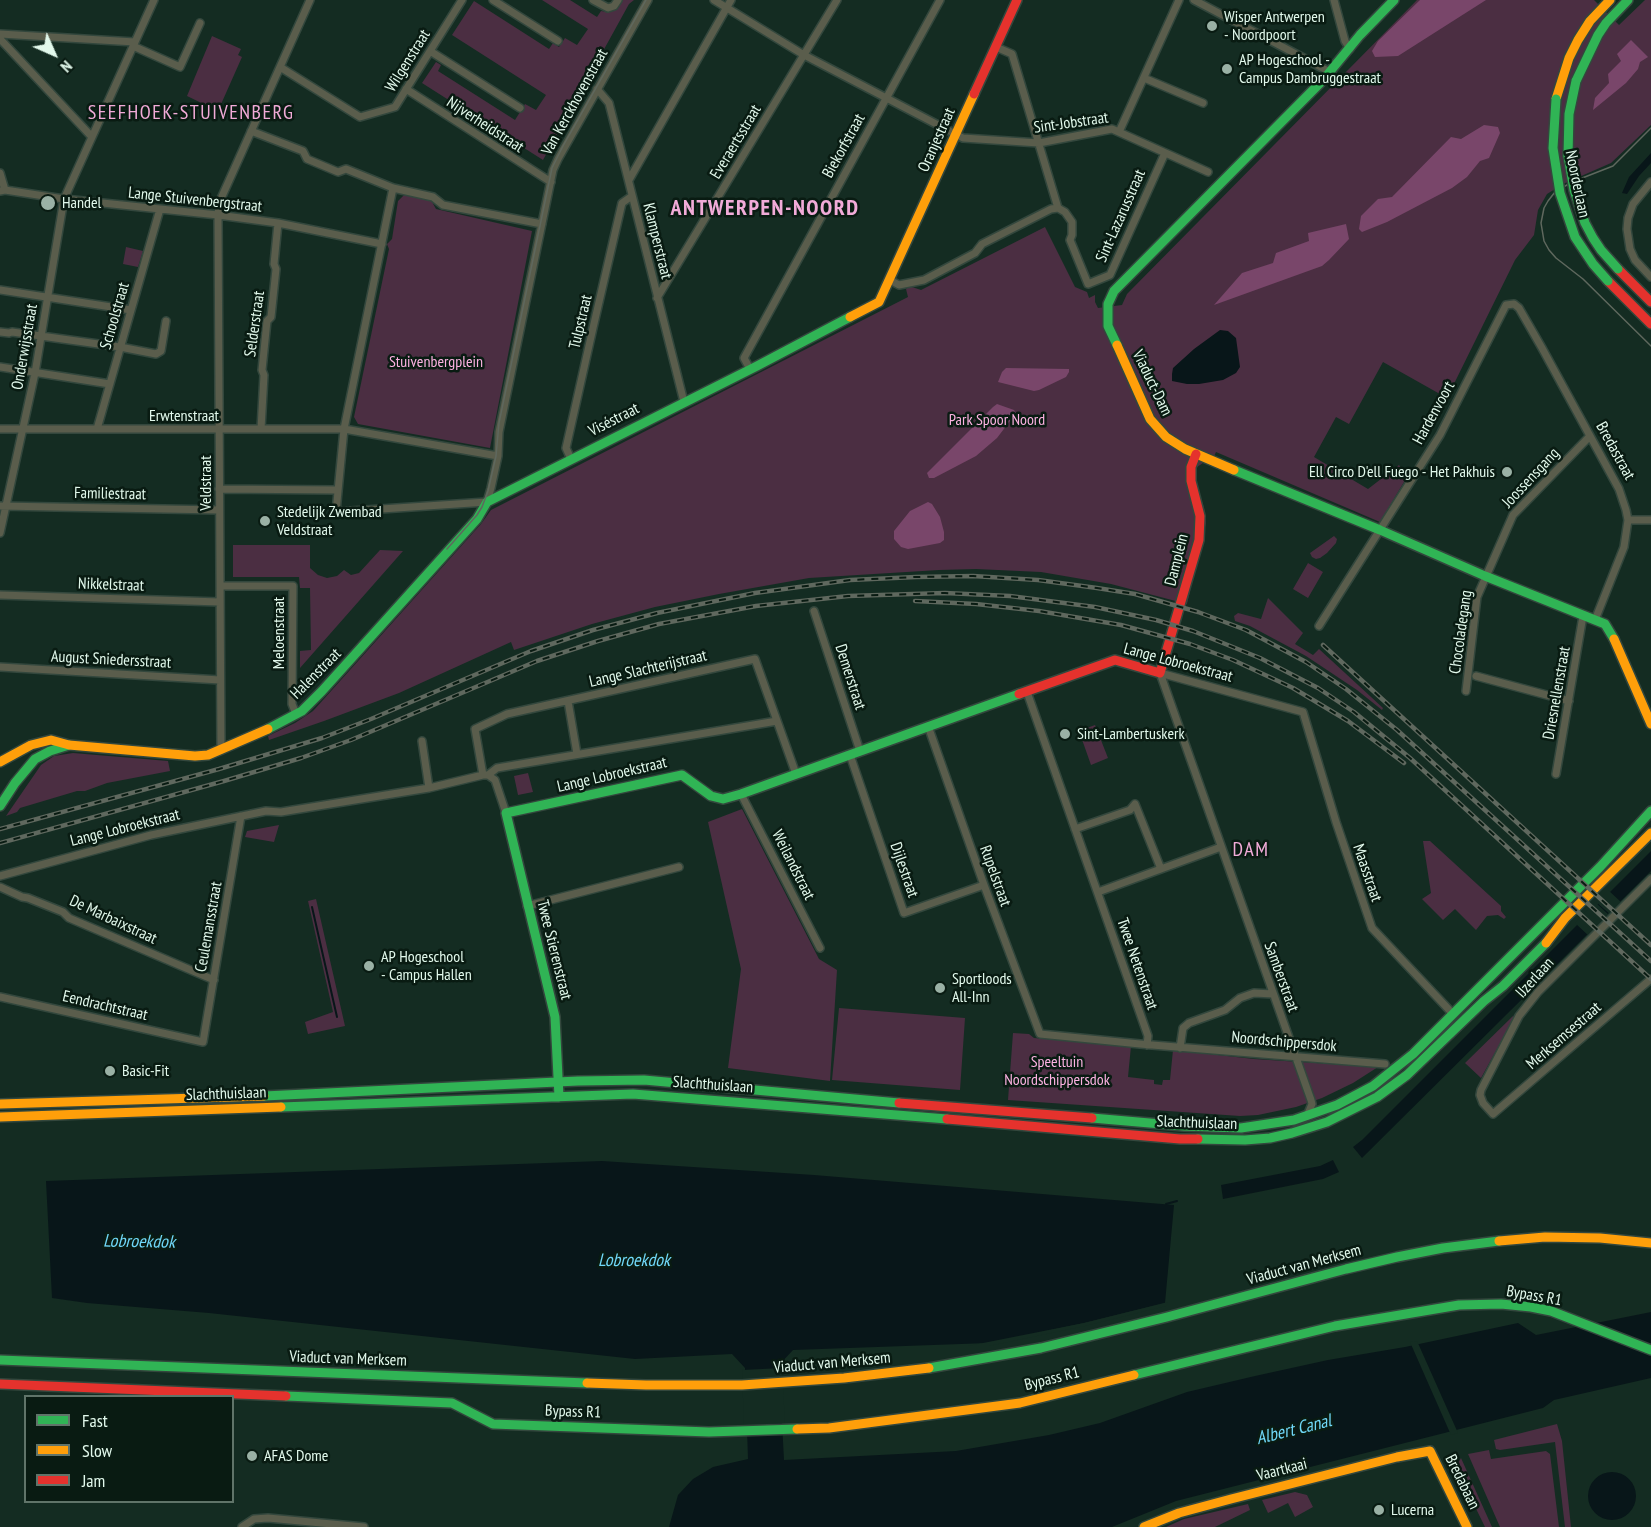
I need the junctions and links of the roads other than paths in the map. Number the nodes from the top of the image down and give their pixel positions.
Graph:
1 (154, 0) edge
2 (310, 0) edge
3 (462, 0) edge
4 (493, 0) edge
5 (593, 0) edge
6 (618, 0) edge
7 (648, 0) edge
8 (714, 0) edge
9 (731, 0) edge
10 (837, 0) edge
11 (940, 0) edge
12 (1015, 0) edge
13 (1179, 0) edge
14 (1194, 0) edge
15 (1334, 0) edge
16 (1394, 0) edge
17 (1610, 0) edge
18 (1628, 0) edge
19 (727, 8) junction
20 (200, 23) dead end
21 (0, 37) edge
22 (558, 41) dead end
23 (134, 44) junction
24 (996, 46) junction
25 (1350, 48) junction
26 (430, 51) junction
27 (804, 55) junction
28 (280, 67) junction
29 (1330, 72) junction
30 (1144, 78) junction
31 (406, 89) junction
32 (597, 89) junction
33 (885, 98) junction
34 (1203, 104) dead end
35 (520, 108) dead end
36 (251, 131) junction
37 (1119, 132) junction
38 (956, 135) junction
39 (92, 137) junction
40 (1039, 143) junction
41 (1165, 153) junction
42 (1208, 172) dead end
43 (0, 173) edge
44 (629, 180) junction
45 (551, 182) junction
46 (1651, 182) edge
47 (393, 188) junction
48 (2, 190) edge
49 (632, 196) junction
50 (64, 199) junction
51 (1058, 208) junction
52 (160, 209) junction
53 (218, 215) junction
54 (278, 223) junction
55 (542, 224) junction
56 (382, 244) junction
57 (1651, 277) edge
58 (890, 280) junction
59 (0, 290) edge
60 (884, 292) joint
61 (48, 297) junction
62 (657, 298) junction
63 (1651, 302) edge
64 (1506, 305) joint
65 (131, 310) junction
66 (166, 321) dead end
67 (1651, 324) edge
68 (0, 332) edge
69 (41, 336) junction
70 (120, 347) junction
71 (0, 368) edge
72 (750, 369) junction
73 (35, 373) junction
74 (110, 384) junction
75 (684, 402) junction
76 (0, 429) edge
77 (24, 429) junction
78 (97, 429) junction
79 (219, 429) junction
80 (261, 429) junction
81 (344, 429) junction
82 (1590, 436) junction
83 (1196, 454) junction
84 (498, 456) junction
85 (571, 459) junction
86 (219, 489) junction
87 (338, 489) junction
88 (487, 502) junction
89 (3, 506) edge
90 (219, 510) junction
91 (1628, 520) junction
92 (1651, 520) edge
93 (1380, 530) junction
94 (0, 533) edge
95 (1485, 576) junction
96 (220, 586) junction
97 (0, 595) edge
98 (220, 602) junction
99 (814, 611) dead end
100 (1583, 616) junction
101 (1595, 620) junction
102 (1319, 626) dead end
103 (0, 667) edge
104 (1160, 673) junction
105 (1476, 676) dead end
106 (220, 680) junction
107 (1466, 692) dead end
108 (1026, 693) junction
109 (568, 701) junction
110 (1569, 701) junction
111 (1303, 712) joint
112 (296, 714) junction
113 (777, 721) junction
114 (1651, 724) edge
115 (928, 726) junction
116 (422, 741) dead end
117 (69, 745) junction
118 (221, 750) junction
119 (860, 751) junction
120 (577, 754) junction
121 (850, 755) junction
122 (0, 762) edge
123 (796, 774) junction
124 (1556, 774) dead end
125 (485, 775) junction
126 (429, 788) junction
127 (741, 794) junction
128 (0, 806) edge
129 (1651, 811) edge
130 (506, 813) junction
131 (241, 816) junction
132 (1075, 829) junction
133 (1651, 832) edge
134 (1221, 848) junction
135 (679, 867) dead end
136 (1161, 869) junction
137 (0, 876) edge
138 (1651, 879) edge
139 (984, 885) junction
140 (0, 887) edge
141 (1098, 892) junction
142 (527, 906) junction
143 (820, 948) dead end
144 (1651, 979) edge
145 (214, 980) junction
146 (1273, 994) junction
147 (0, 997) edge
148 (1453, 1014) junction
149 (1040, 1034) joint
150 (203, 1042) joint
151 (1147, 1045) junction
152 (1180, 1048) junction
153 (1295, 1057) junction
154 (1385, 1064) dead end
155 (558, 1082) junction
156 (559, 1097) junction
157 (0, 1104) edge
158 (1493, 1114) joint
159 (1307, 1116) junction
160 (0, 1117) edge
161 (1651, 1244) edge
162 (1651, 1350) edge
163 (0, 1360) edge
164 (0, 1384) edge
165 (1430, 1450) joint
166 (242, 1527) edge
167 (364, 1527) edge
168 (1144, 1527) edge
169 (1467, 1527) edge

1 - 23 street, Onderwijsstraat
2 - 28 street, Veldstraat
3 - 26 street, Wilgenstraat
4 - 22 street
5 - 6 street
7 - 32 street, Van Kerckhovenstraat
8 - 19 street, Sint-Jobstraat
9 - 19 street
10 - 27 street, Everaertsstraat
11 - 33 street, Biekorfstraat
12 - 24 main road, Oranjestraat
13 - 30 street
14 - 29 street
15 - 25 street
16 - 25 main road, Viaduct-Dam
17 - 67 main road, Noorderlaan, bridge
18 - 63 main road, Noorderlaan, bridge
19 - 27 street, Sint-Jobstraat
19 - 44 street
20 - 23 street
21 - 23 street
21 - 39 street
23 - 39 street, Onderwijsstraat
24 - 38 main road, Oranjestraat
24 - 40 street
25 - 29 main road, Viaduct-Dam
26 - 31 street, Wilgenstraat
26 - 35 street
27 - 33 street, Sint-Jobstraat
27 - 62 street, Everaertsstraat
28 - 31 street, Wilgenstraat
28 - 36 street, Veldstraat
29 - 83 main road, Viaduct-Dam
30 - 34 street
30 - 37 street
31 - 45 street, Nijverheidstraat
32 - 44 street, Klamperstraat
32 - 45 street, Van Kerckhovenstraat
33 - 38 street, Sint-Jobstraat
33 - 72 street, Biekorfstraat
36 - 47 street
36 - 53 street, Veldstraat
37 - 40 street, Sint-Jobstraat
37 - 41 street, Sint-Jobstraat
38 - 40 street, Sint-Jobstraat
38 - 58 main road, Oranjestraat
39 - 50 street, Onderwijsstraat
40 - 51 street
41 - 42 street, Sint-Jobstraat
41 - 51 street, Sint-Lazarusstraat
43 - 48 street
44 - 49 street, Klamperstraat
45 - 55 street, Van Kerckhovenstraat
46 - 57 street
47 - 55 street
47 - 56 street
48 - 50 street, Lange Stuivenbergstraat
49 - 62 street, Klamperstraat
49 - 85 street, Tulpstraat
50 - 52 street, Lange Stuivenbergstraat
50 - 61 street, Onderwijsstraat
51 - 58 street
52 - 53 street, Lange Stuivenbergstraat
52 - 65 street, Schoolstraat
53 - 54 street, Lange Stuivenbergstraat
53 - 79 street, Veldstraat
54 - 56 street, Lange Stuivenbergstraat
54 - 80 street, Selderstraat
55 - 84 street
56 - 81 street
58 - 60 main road, Oranjestraat
59 - 61 street
60 - 72 main road, Viséstraat
61 - 65 street
61 - 69 street, Onderwijsstraat
62 - 75 street, Klamperstraat
64 - 82 street, Bredastraat
64 - 93 street, Hardenvoort
65 - 70 street, Schoolstraat
66 - 70 street
68 - 69 street
69 - 70 street
69 - 73 street, Onderwijsstraat
70 - 74 street, Schoolstraat
71 - 73 street
72 - 75 main road, Viséstraat
73 - 74 street
73 - 77 street, Onderwijsstraat
74 - 78 street, Schoolstraat
75 - 85 main road, Viséstraat
76 - 77 street, Erwtenstraat
77 - 78 street, Erwtenstraat
77 - 89 street, Onderwijsstraat
78 - 79 street, Erwtenstraat
79 - 80 street, Erwtenstraat
79 - 86 street, Veldstraat
80 - 81 street, Erwtenstraat
81 - 84 street
81 - 87 street
82 - 91 street, Bredastraat
82 - 95 street, Joossensgang
83 - 93 main road, Viaduct-Dam
83 - 104 main road, Damplein
84 - 88 street
85 - 88 main road, Viséstraat
86 - 87 street
86 - 90 street, Veldstraat
87 - 88 street, Viséstraat
88 - 112 main road, Halenstraat
89 - 90 street, Familiestraat
89 - 94 street, Onderwijsstraat
90 - 96 street, Veldstraat
91 - 92 street
91 - 101 street, Bredastraat
93 - 95 main road, Viaduct-Dam
93 - 102 street
95 - 100 main road, Viaduct-Dam
95 - 107 street, Chocoladegang
96 - 98 street, Veldstraat
96 - 112 street, Meloenstraat
97 - 98 street, Nikkelstraat
98 - 106 street, Veldstraat
99 - 119 street, Demerstraat
100 - 101 main road, Viaduct-Dam
100 - 110 street, Driesnellenstraat
101 - 114 main road
103 - 106 street, August Sniedersstraat
104 - 108 main road, Lange Lobroekstraat
104 - 111 street, Lange Lobroekstraat
104 - 134 street, Samberstraat
105 - 110 street
106 - 118 street, Veldstraat
108 - 115 main road, Lange Lobroekstraat
108 - 132 street, Twee Netenstraat
109 - 113 street, Lange Slachterijstraat
109 - 120 street
109 - 125 street, Lange Slachterijstraat
110 - 124 street, Driesnellenstraat
111 - 148 street, Maasstraat
112 - 118 main road, Halenstraat
113 - 120 street, Lange Lobroekstraat
113 - 123 street, Lange Slachterijstraat
115 - 119 main road, Lange Lobroekstraat
115 - 139 street, Rupelstraat
116 - 126 street
117 - 118 main road, Halenstraat
117 - 122 main road, Halenstraat
117 - 128 main road, Halenstraat
119 - 121 main road, Lange Lobroekstraat
120 - 125 street, Lange Lobroekstraat
121 - 123 main road, Lange Lobroekstraat
121 - 139 street, Dijlestraat
123 - 127 main road, Lange Lobroekstraat
125 - 126 street, Lange Lobroekstraat
125 - 130 street
126 - 131 street, Lange Lobroekstraat
127 - 130 main road, Lange Lobroekstraat
127 - 143 street, Weilandstraat
129 - 148 main road, Slachthuislaan
130 - 142 main road, Twee Stierenstraat
131 - 137 street, Lange Lobroekstraat
131 - 145 street, Ceulemansstraat
132 - 136 street
132 - 141 street, Twee Netenstraat
133 - 156 main road, Slachthuislaan
134 - 136 street
134 - 146 street, Samberstraat
135 - 142 street
136 - 141 street
138 - 158 street, IJzerlaan
139 - 149 street, Rupelstraat
140 - 145 street, De Marbaixstraat
141 - 151 street, Twee Netenstraat
142 - 155 main road, Twee Stierenstraat
144 - 158 street, Merksemsestraat
145 - 150 street, Ceulemansstraat
146 - 152 street, Noordschippersdok
146 - 153 street, Samberstraat
147 - 150 street, Eendrachtstraat
148 - 159 main road, Slachthuislaan
149 - 151 street, Noordschippersdok
151 - 152 street, Noordschippersdok
152 - 153 street, Noordschippersdok
153 - 154 street, Noordschippersdok
153 - 159 street, Samberstraat
155 - 156 main road, Twee Stierenstraat
155 - 157 main road, Slachthuislaan
155 - 159 main road, Slachthuislaan
156 - 160 main road, Slachthuislaan
161 - 163 main road, Viaduct van Merksem
162 - 164 main road, Bypass R1
165 - 168 main road, Vaartkaai
165 - 169 main road, Bredabaan
166 - 167 street

